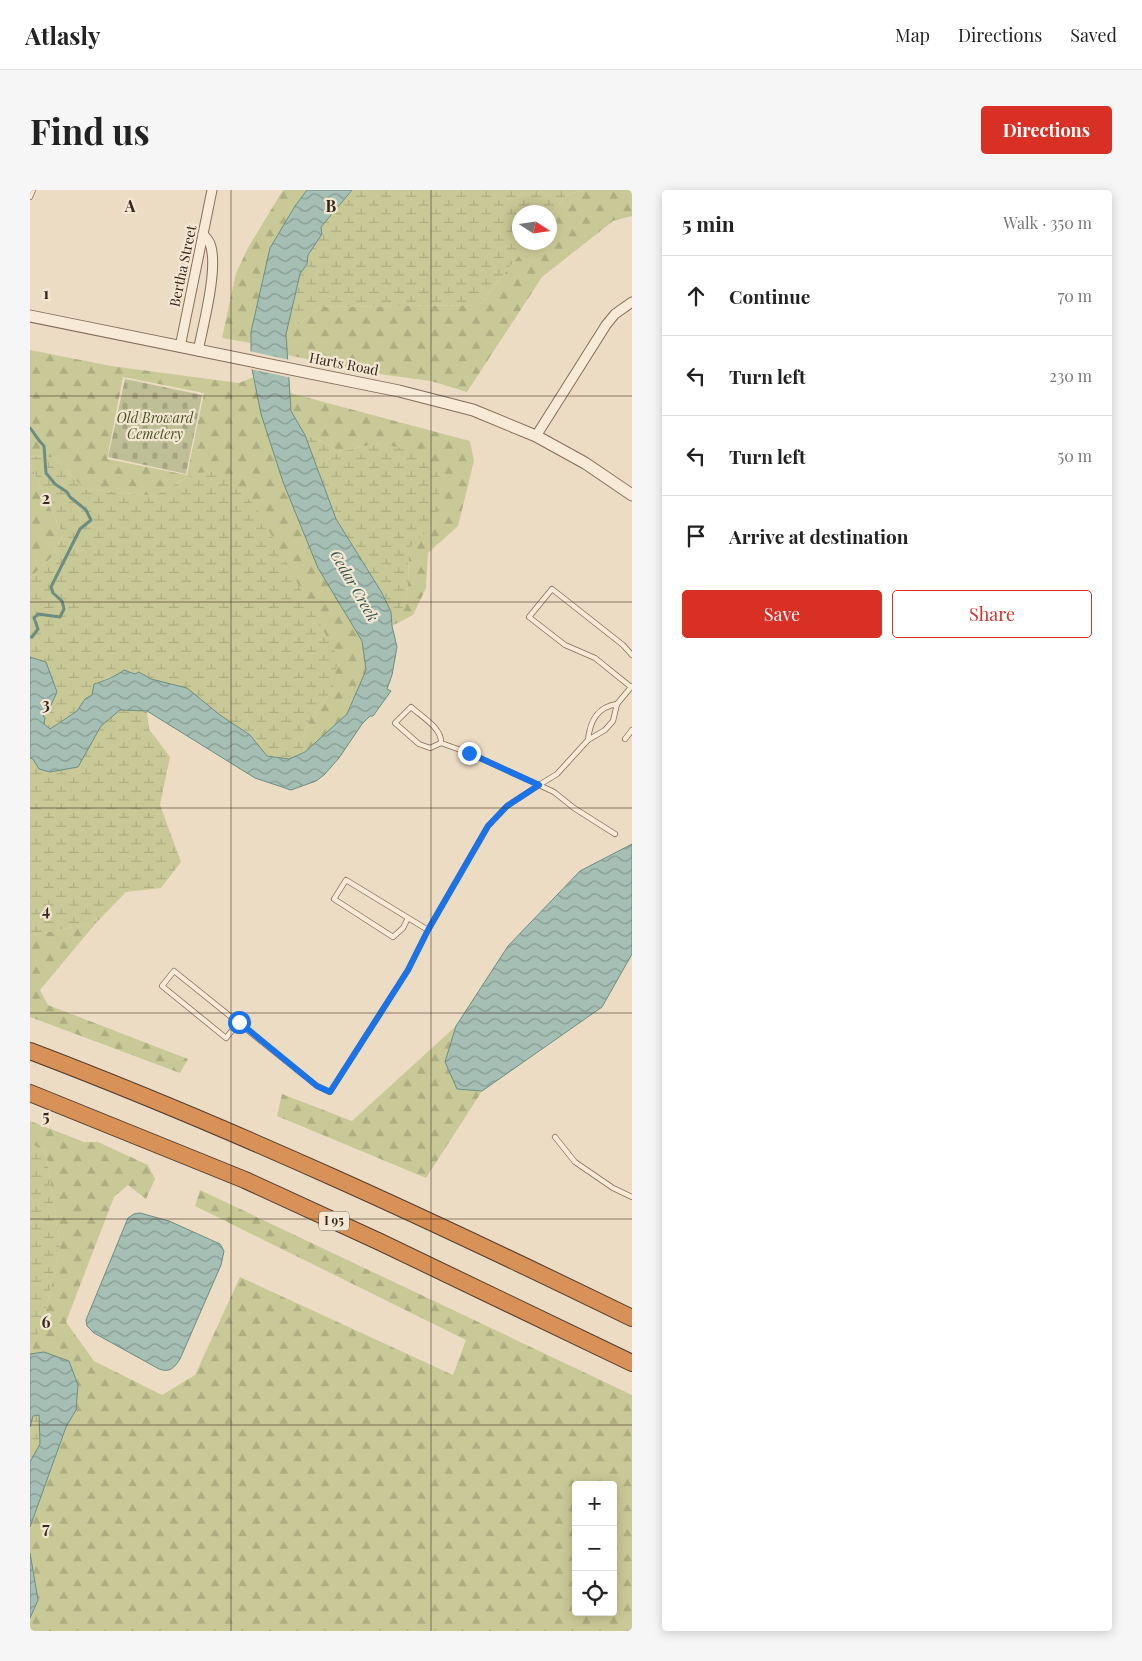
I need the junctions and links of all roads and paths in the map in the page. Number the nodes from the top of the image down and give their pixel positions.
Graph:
1 (32, 190) edge
2 (212, 190) edge
3 (30, 197) edge
4 (203, 234) junction
5 (632, 302) edge
6 (30, 316) edge
7 (180, 347) junction
8 (198, 351) junction
9 (536, 436) junction
10 (632, 495) edge
11 (632, 655) edge
12 (632, 687) edge
13 (617, 704) junction
14 (632, 730) edge
15 (625, 739) dead end
16 (588, 740) junction
17 (441, 743) junction
18 (539, 785) junction
19 (615, 834) dead end
20 (408, 918) junction
21 (428, 930) junction
22 (239, 1022) junction
23 (30, 1051) edge
24 (30, 1094) edge
25 (555, 1138) dead end
26 (632, 1197) edge
27 (632, 1318) edge
28 (632, 1363) edge

1 - 3 lane
2 - 4 street, Bertha Street
4 - 7 street, Bertha Street
4 - 8 street
5 - 9 street
6 - 7 street, Harts Road
7 - 8 street, Harts Road
8 - 9 street, Harts Road
9 - 10 street, Harts Road
11 - 12 lane
12 - 13 lane
13 - 16 lane
13 - 16 lane
14 - 15 lane
16 - 18 lane
17 - 17 lane
17 - 18 lane
18 - 19 lane
18 - 21 lane
20 - 20 lane
20 - 21 lane
21 - 22 lane
22 - 22 lane
23 - 27 highway
24 - 28 highway, I 95
25 - 26 lane

